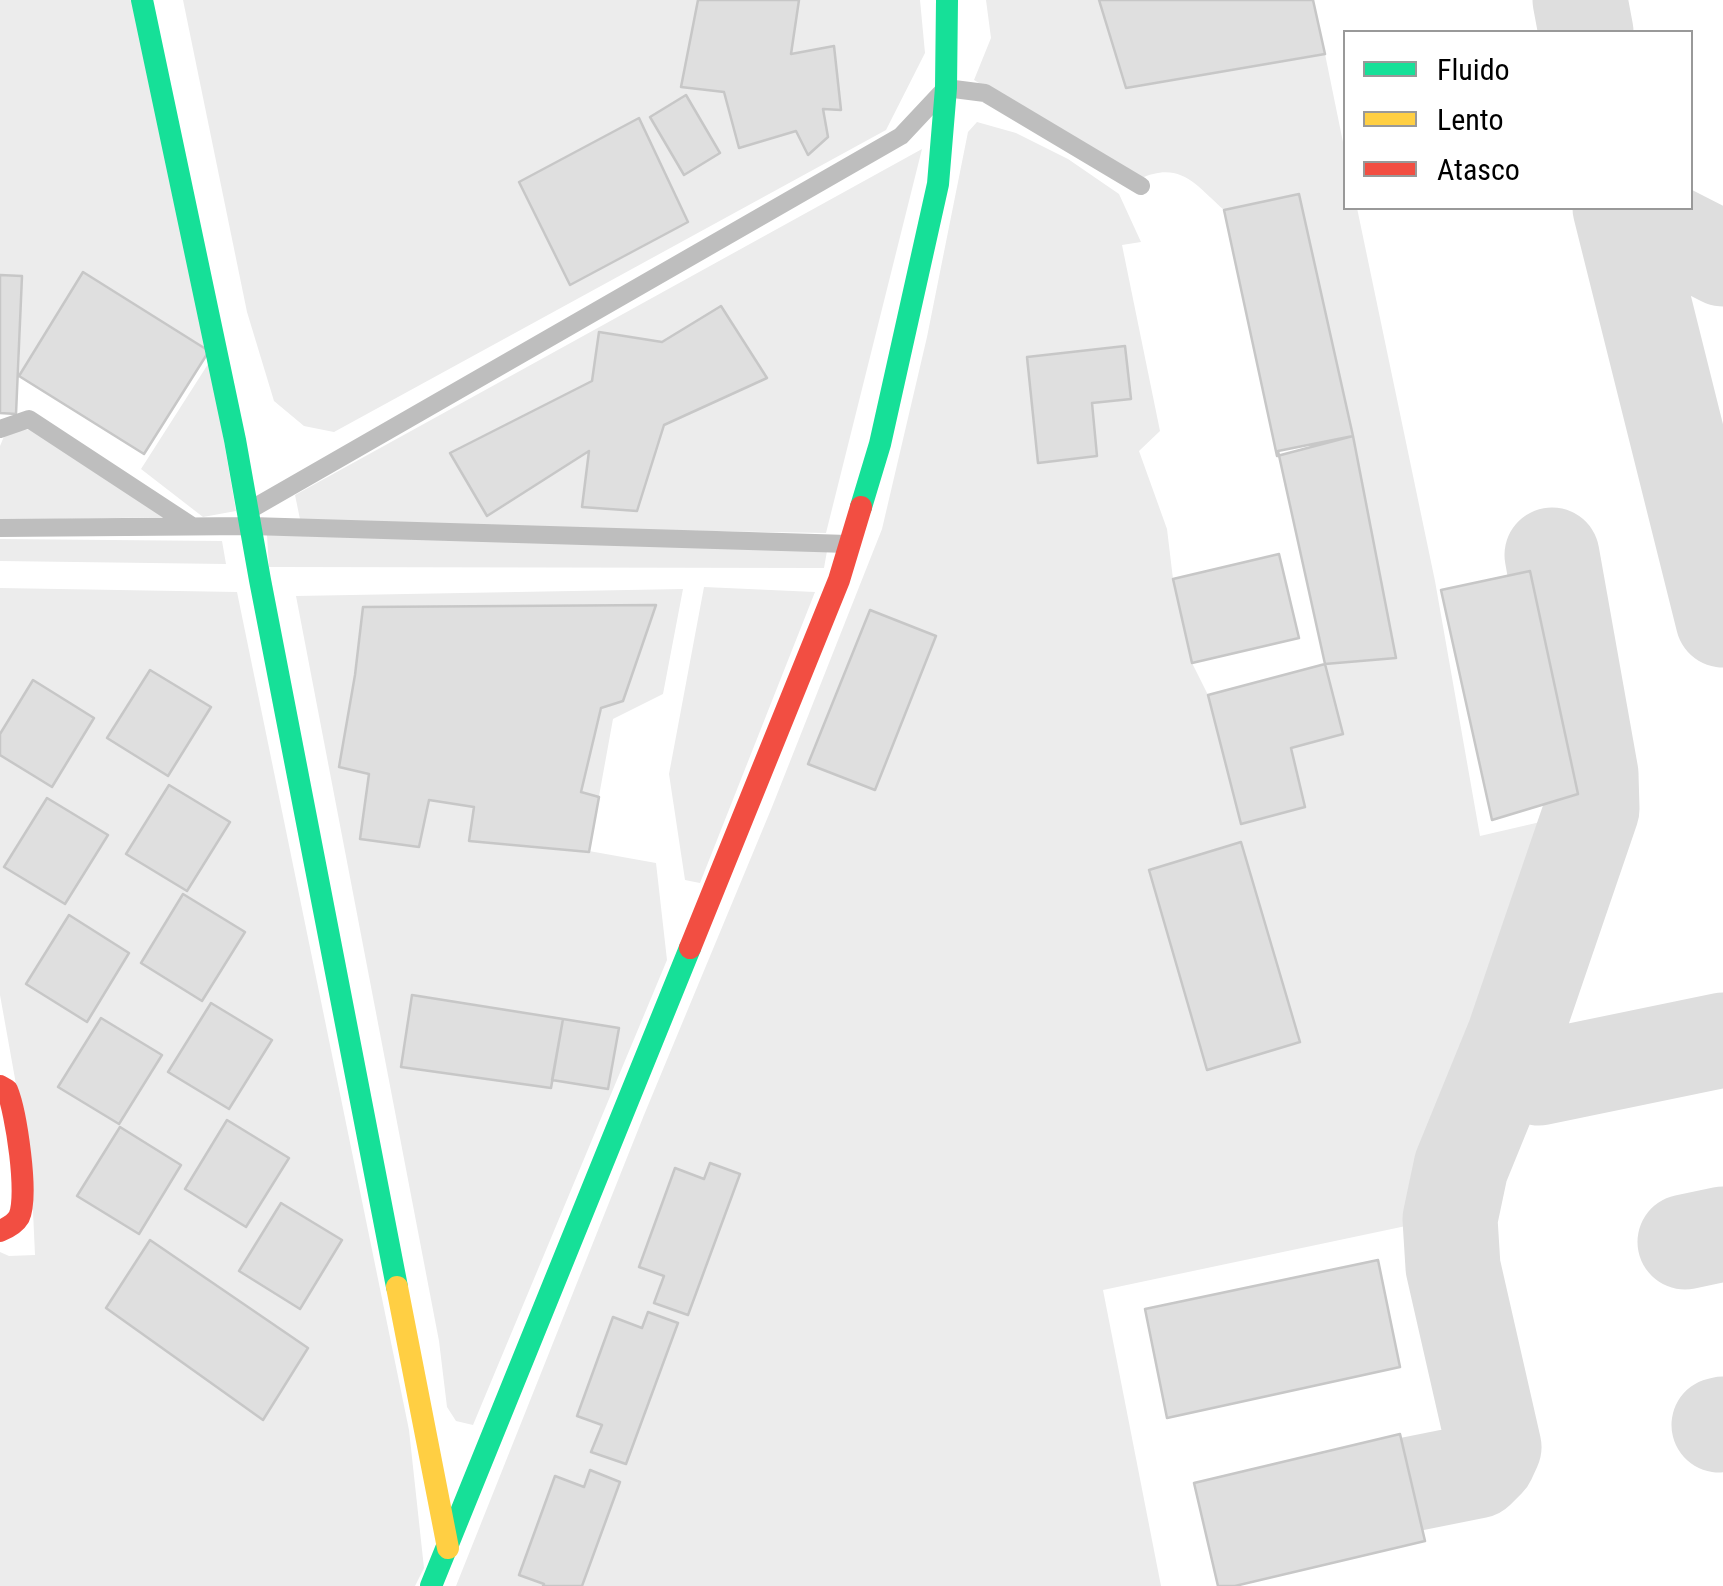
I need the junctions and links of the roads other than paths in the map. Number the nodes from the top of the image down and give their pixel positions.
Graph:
1 (142, 0) edge
2 (948, 0) edge
3 (946, 88) junction
4 (1141, 186) dead end
5 (0, 428) edge
6 (249, 519) junction
7 (193, 526) junction
8 (0, 528) edge
9 (849, 544) junction
10 (0, 1086) edge
11 (0, 1231) edge
12 (448, 1548) junction
13 (431, 1586) edge

1 - 6 street
2 - 3 street
3 - 4 lane
3 - 6 lane
3 - 9 street
5 - 7 lane
6 - 7 lane
6 - 9 lane
6 - 12 street
7 - 8 lane
9 - 12 street
10 - 11 street
12 - 13 street

